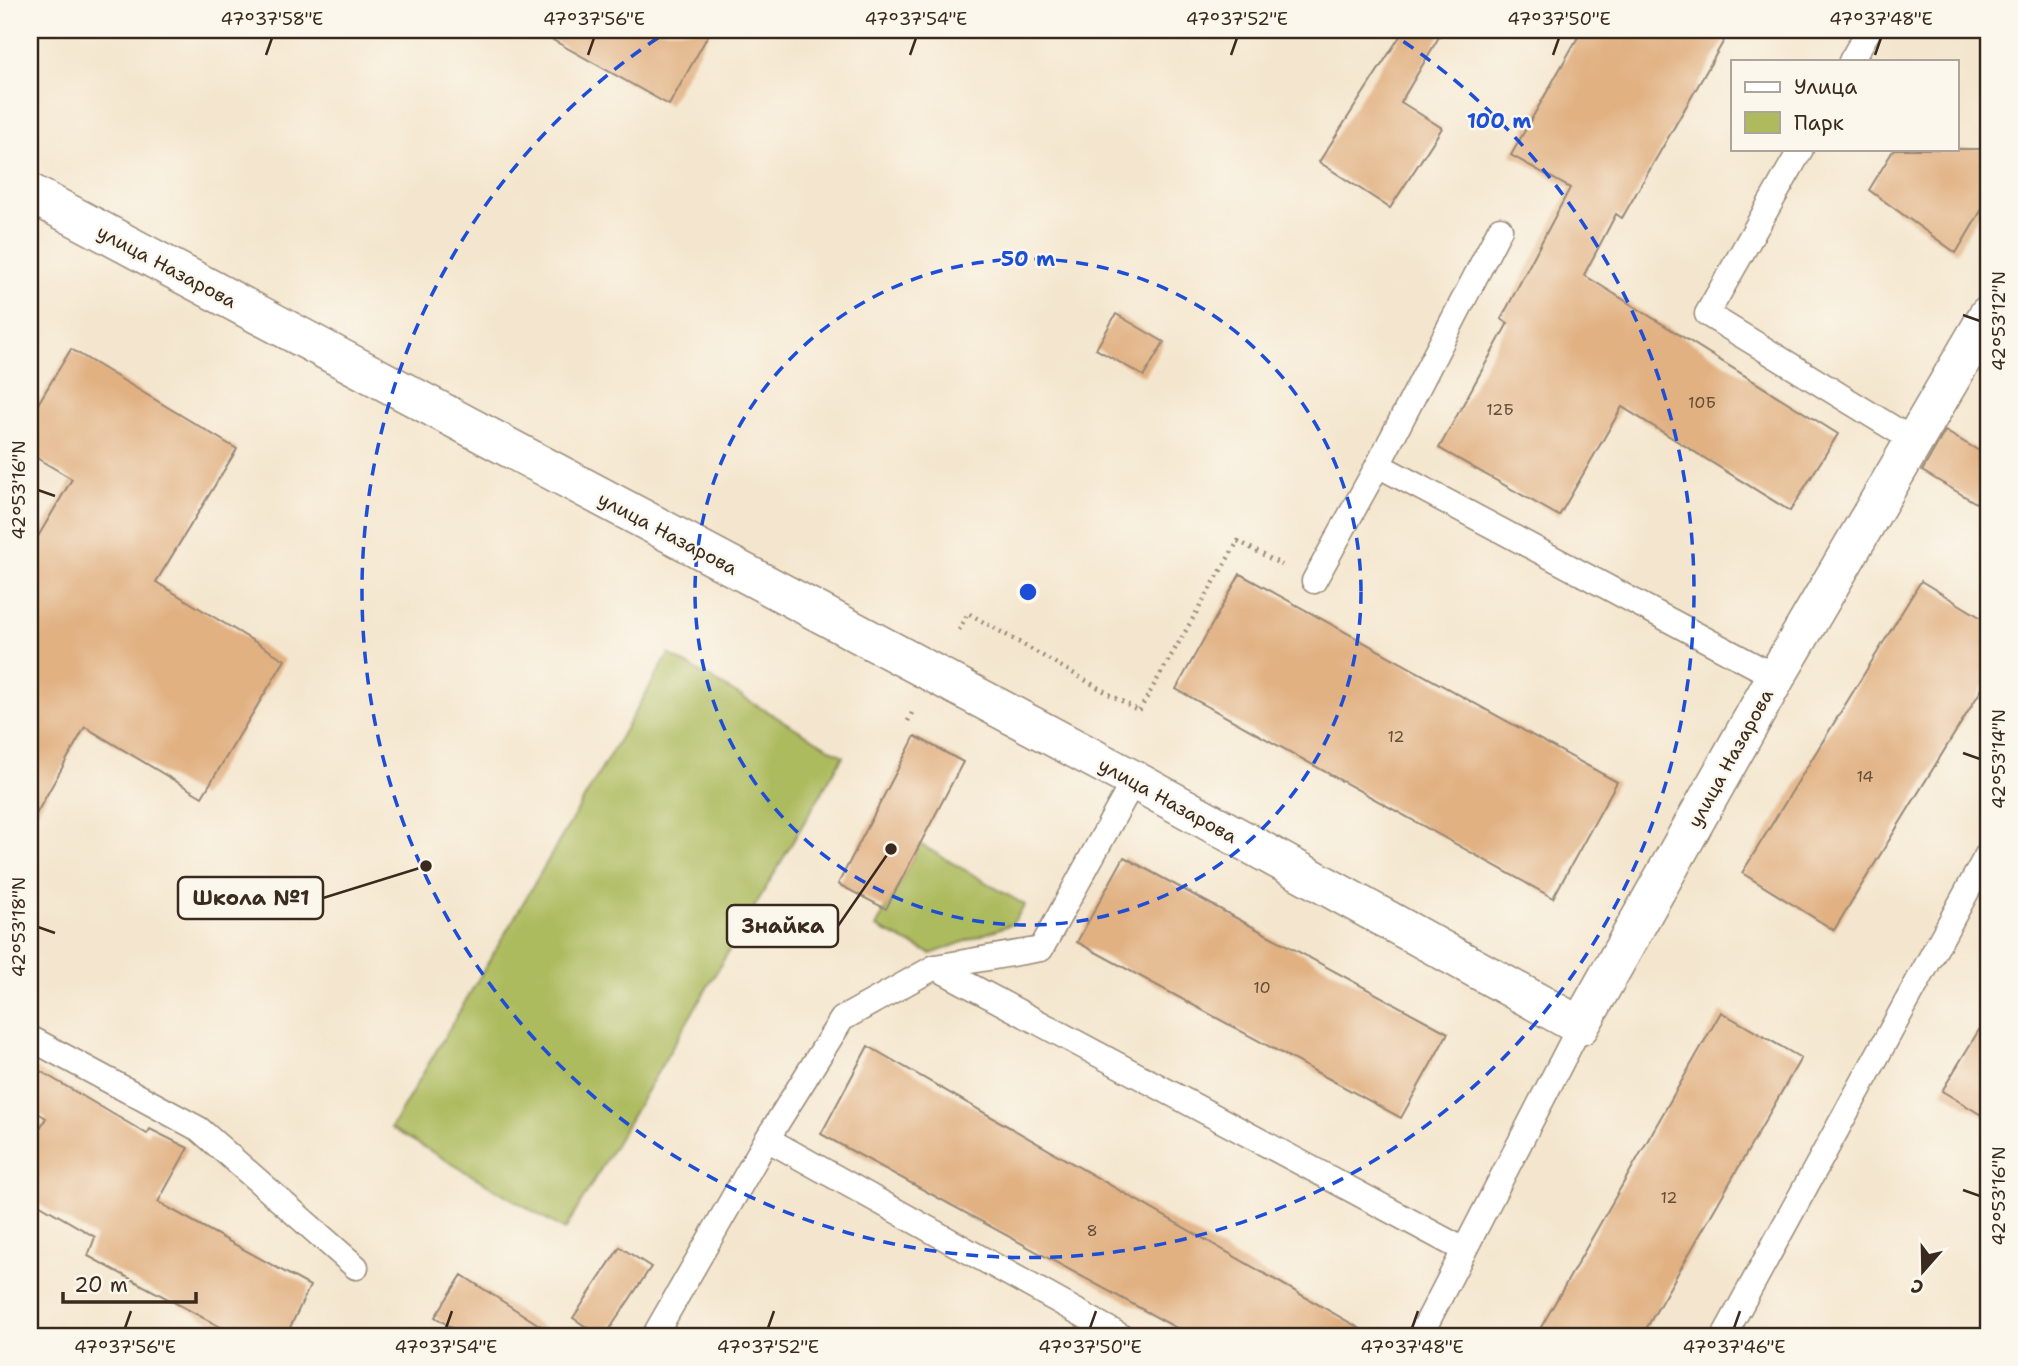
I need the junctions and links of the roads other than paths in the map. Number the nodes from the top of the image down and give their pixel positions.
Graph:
1 (1869, 30) edge
2 (1852, 60) edge
3 (1800, 150) edge
4 (30, 193) edge
5 (1500, 229) dead end
6 (1988, 315) edge
7 (1914, 441) junction
8 (1378, 465) junction
9 (1314, 581) road end
10 (1776, 677) junction
11 (1134, 780) junction
12 (1988, 853) edge
13 (935, 967) junction
14 (1580, 1026) junction
15 (30, 1038) edge
16 (767, 1139) junction
17 (1464, 1250) junction
18 (356, 1267) dead end
19 (654, 1336) edge
20 (1121, 1336) edge
21 (1420, 1336) edge
22 (1724, 1336) edge

1 - 2 lane
3 - 7 lane
4 - 11 street, улица Назарова
5 - 8 lane
6 - 7 street, улица Назарова
7 - 10 street, улица Назарова
8 - 9 lane
8 - 10 lane
10 - 14 street, улица Назарова
11 - 13 lane
11 - 14 street, улица Назарова
12 - 22 lane
13 - 16 lane
13 - 17 lane
14 - 17 lane
15 - 18 lane
16 - 19 lane
16 - 20 lane
17 - 21 lane

